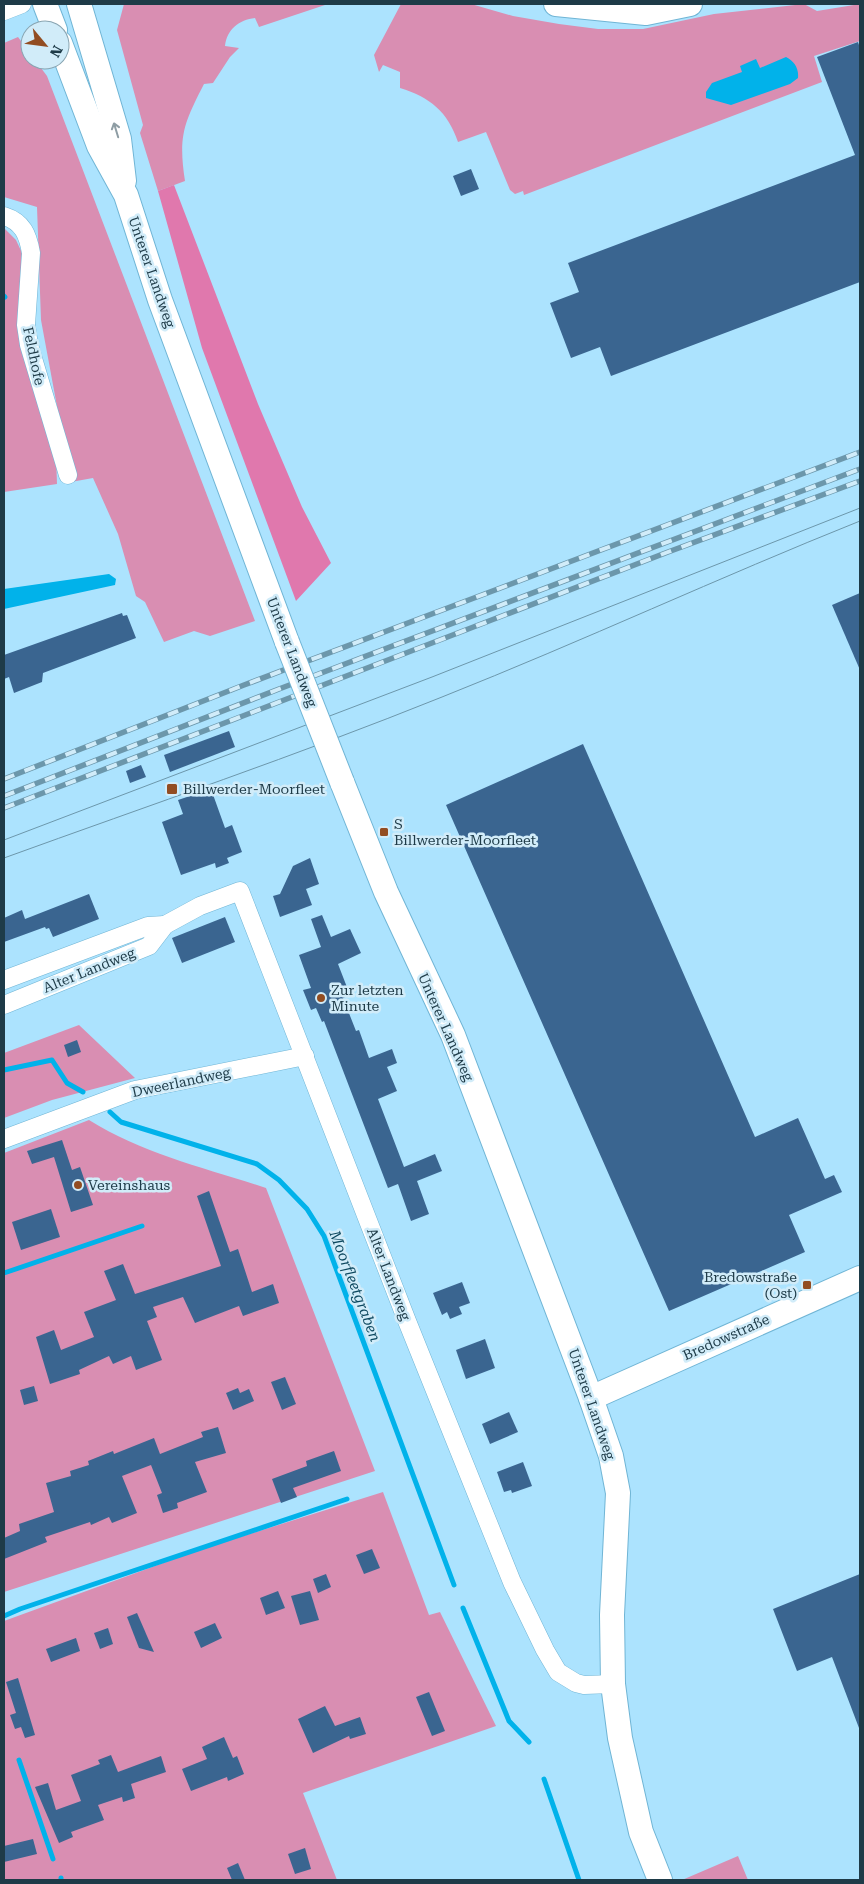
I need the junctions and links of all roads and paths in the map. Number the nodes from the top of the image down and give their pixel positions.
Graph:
1 (22, 4) edge
2 (45, 4) edge
3 (79, 4) edge
4 (556, 4) edge
5 (690, 4) edge
6 (4, 11) edge
7 (51, 20) edge
8 (70, 70) edge
9 (126, 195) junction
10 (4, 216) edge
11 (68, 475) dead end
12 (165, 925) junction
13 (4, 980) edge
14 (4, 1005) edge
15 (305, 1056) junction
16 (4, 1139) edge
17 (860, 1278) edge
18 (591, 1398) junction
19 (613, 1684) junction
20 (660, 1880) edge

1 - 6 street
2 - 7 main road
9 -> 3 main road, Unterer Landweg
4 - 5 main road
8 - 9 main road, Unterer Landweg
9 - 18 main road, Unterer Landweg, bridge
10 - 11 street, Feldhofe
12 - 13 street, Alter Landweg
12 - 14 street, Alter Landweg
12 - 15 street, Alter Landweg
15 - 16 street, Dweerlandweg
15 - 19 street, Alter Landweg
17 - 18 main road, Bredowstraße
18 - 19 main road, Unterer Landweg
19 - 20 main road, Unterer Landweg

